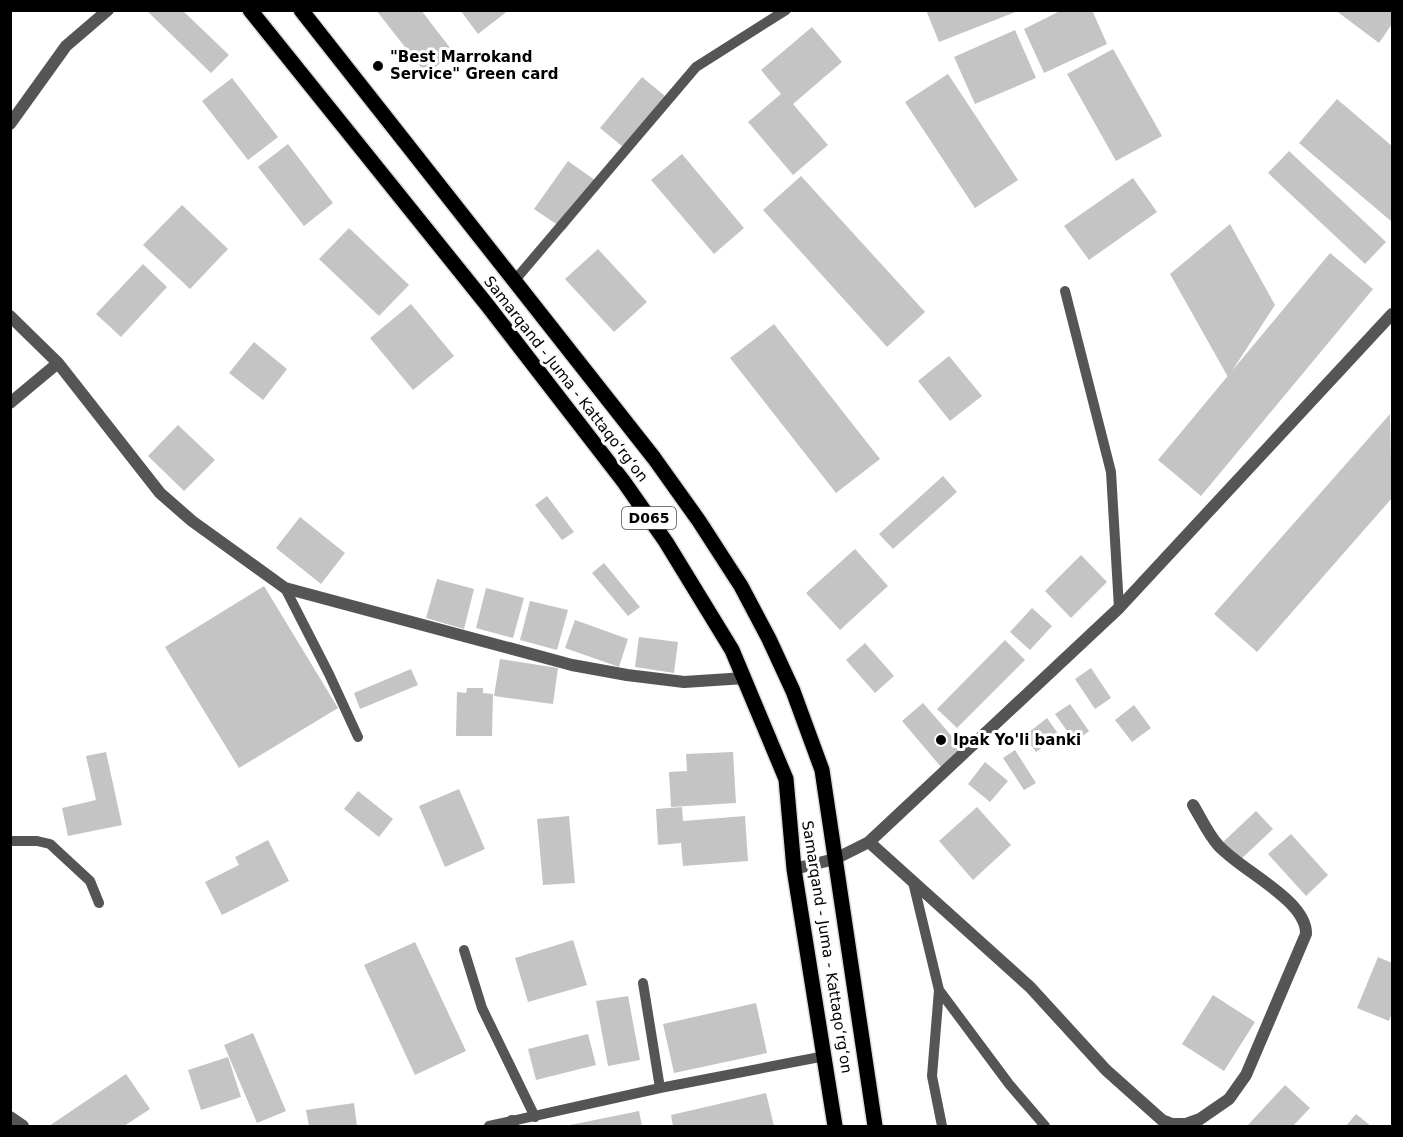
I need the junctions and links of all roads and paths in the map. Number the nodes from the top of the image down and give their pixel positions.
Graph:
1 (108, 10) edge
2 (250, 10) edge
3 (301, 10) edge
4 (786, 10) edge
5 (10, 124) edge
6 (515, 280) junction
7 (1065, 291) dead end
8 (1392, 314) edge
9 (10, 316) edge
10 (57, 363) junction
11 (10, 403) edge
12 (285, 588) junction
13 (1119, 608) junction
14 (745, 678) junction
15 (358, 737) dead end
16 (1193, 806) dead end
17 (10, 841) edge
18 (869, 843) junction
19 (835, 859) junction
20 (794, 869) junction
21 (913, 882) junction
22 (99, 903) dead end
23 (464, 950) dead end
24 (643, 983) dead end
25 (939, 990) junction
26 (825, 1056) junction
27 (660, 1088) junction
28 (10, 1117) edge
29 (535, 1117) junction
30 (512, 1124) edge
31 (23, 1126) edge
32 (489, 1126) edge
33 (835, 1126) edge
34 (875, 1126) edge
35 (942, 1126) edge
36 (1045, 1126) edge

1 - 5 street
2 - 14 main road, Samarqand - Juma - Kattaqo‘rg‘on / D065
3 - 6 main road, Samarqand - Juma - Kattaqo‘rg‘on / D065
4 - 6 lane
6 - 19 main road, Samarqand - Juma - Kattaqo‘rg‘on / D065
7 - 13 lane
8 - 13 street
9 - 10 street
10 - 11 street
10 - 12 street
12 - 14 street
12 - 15 lane
13 - 18 street
14 - 20 main road, Samarqand - Juma - Kattaqo‘rg‘on / D065
16 - 21 street
17 - 22 lane
18 - 19 street
18 - 21 street
19 - 20 street
19 - 34 main road, Samarqand - Juma - Kattaqo‘rg‘on / D065
20 - 26 main road, Samarqand - Juma - Kattaqo‘rg‘on / D065
21 - 25 lane
23 - 29 lane
24 - 27 lane
25 - 35 lane
25 - 36 lane
26 - 27 lane
26 - 33 main road, Samarqand - Juma - Kattaqo‘rg‘on / D065
27 - 29 lane
28 - 31 street
29 - 30 lane
30 - 32 lane

